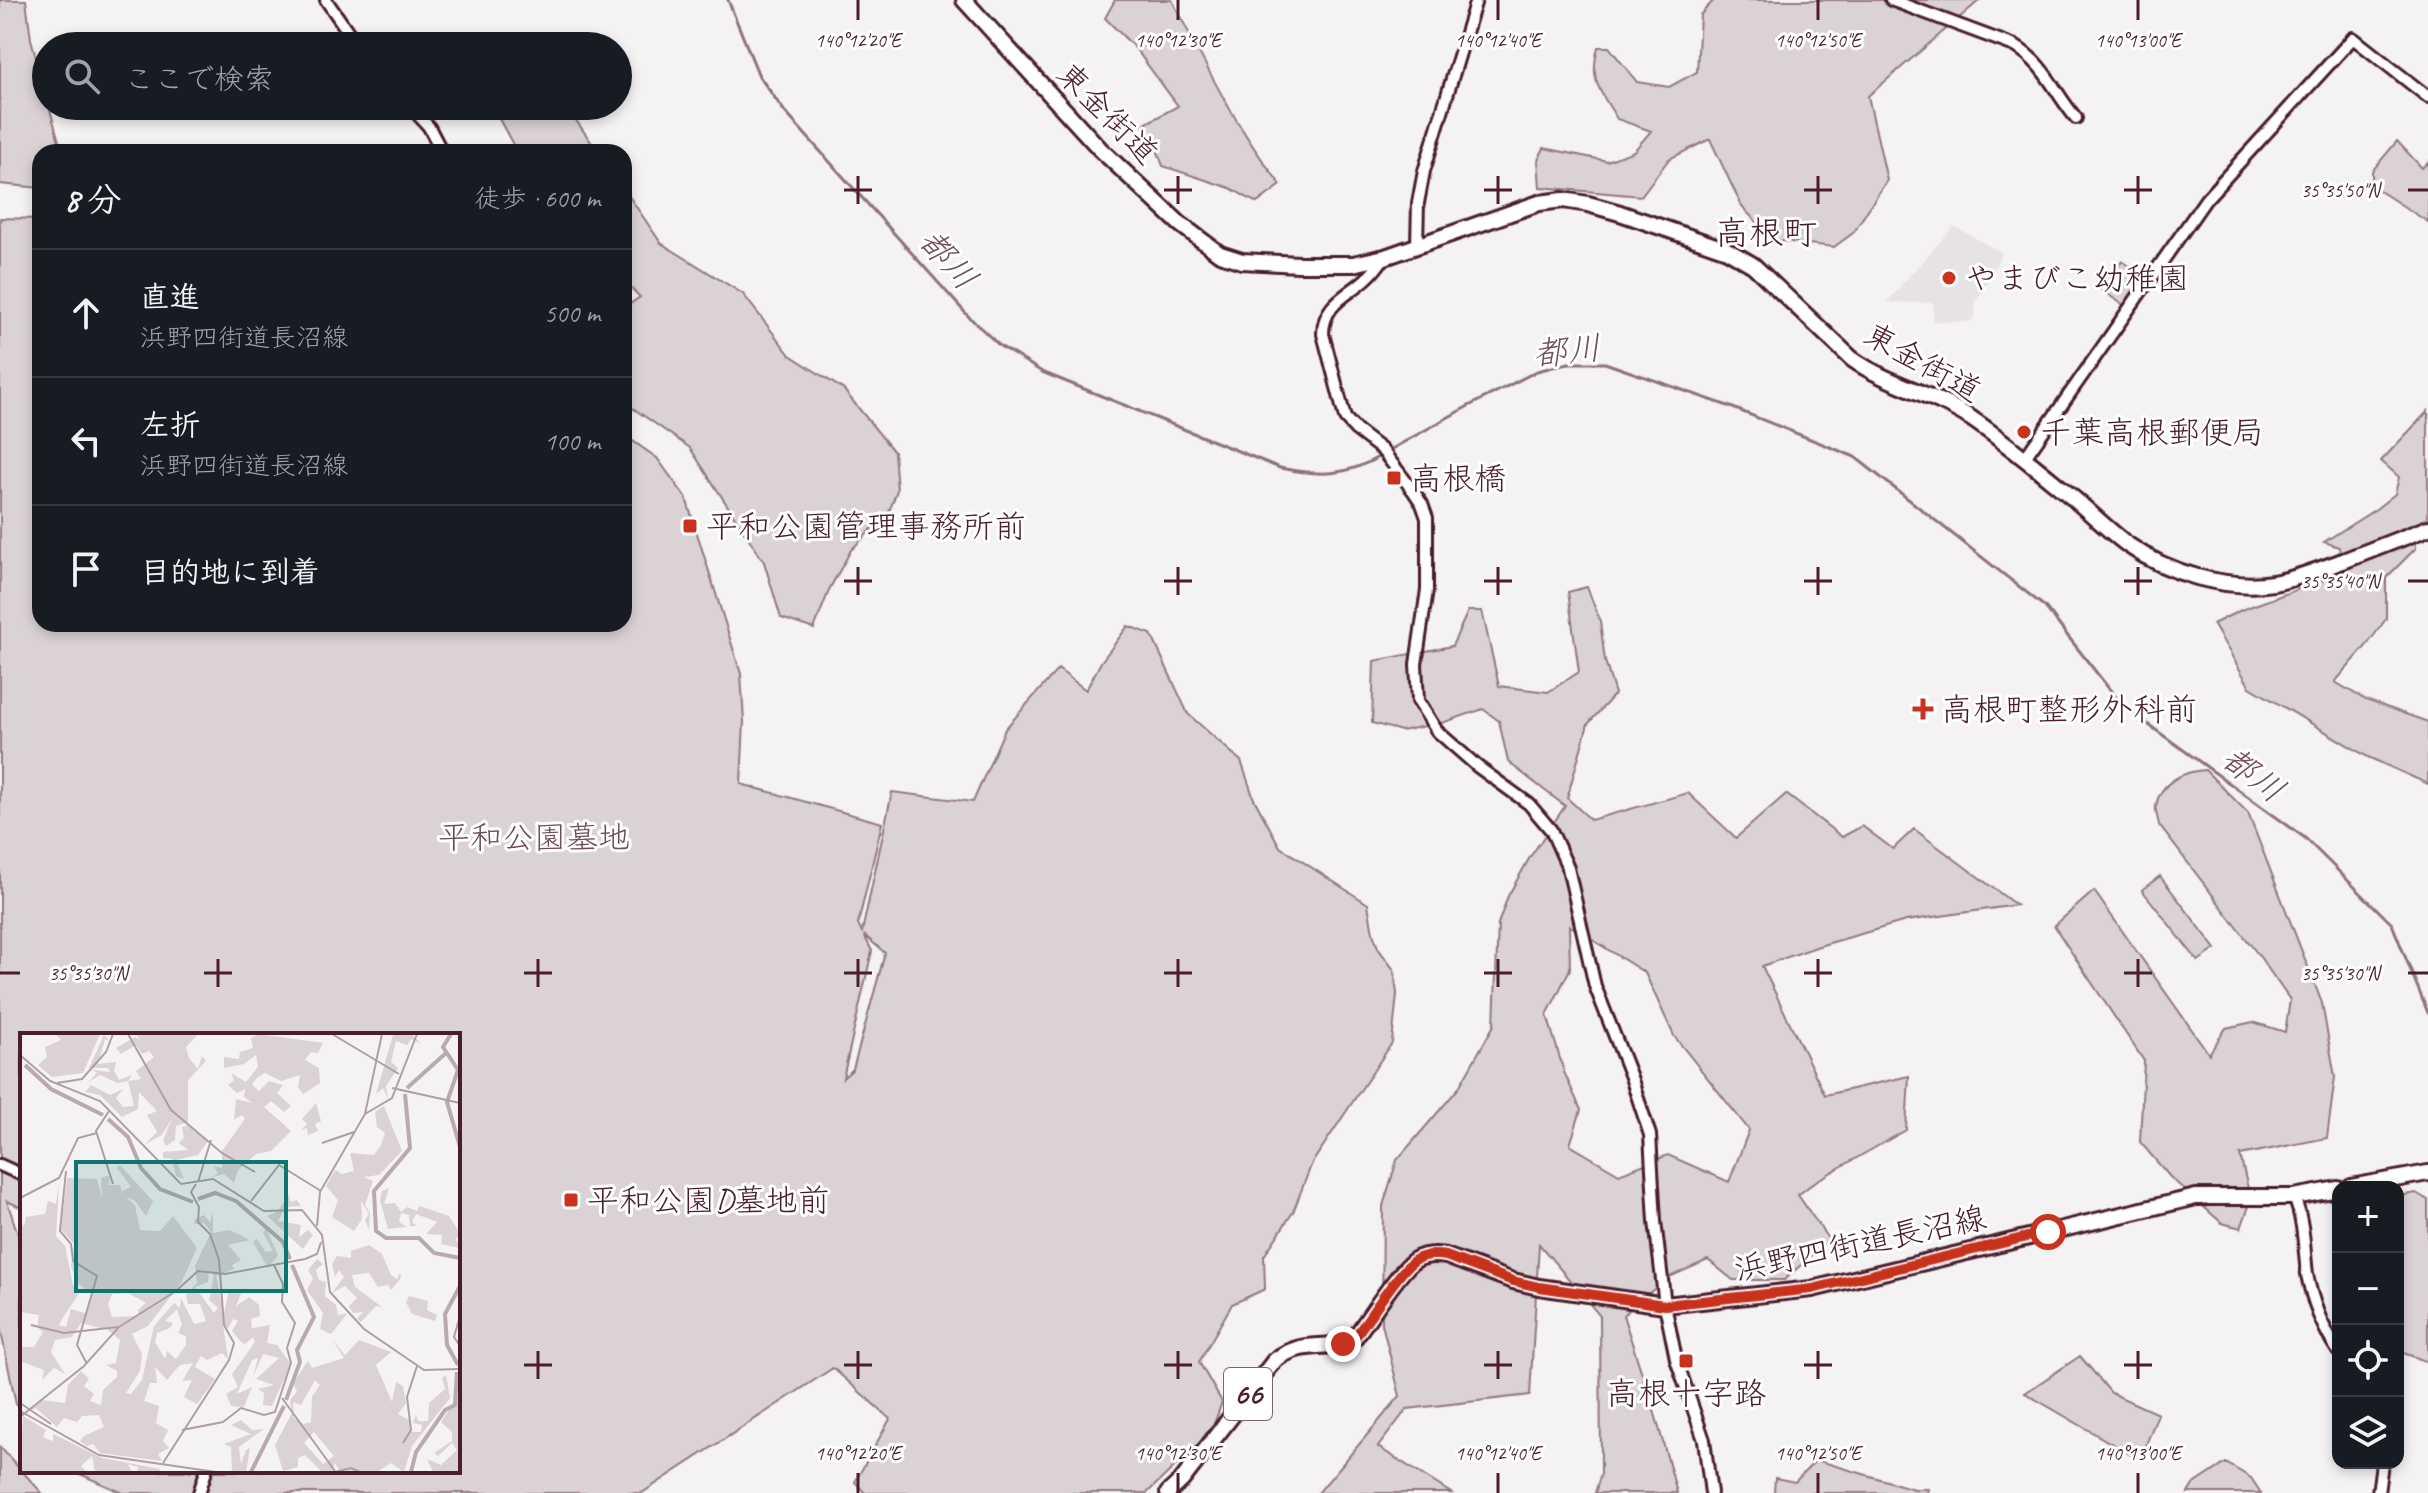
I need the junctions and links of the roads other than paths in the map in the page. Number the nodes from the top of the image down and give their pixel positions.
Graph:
1 (326, 0) edge
2 (964, 0) edge
3 (1476, 0) edge
4 (1891, 0) edge
5 (348, 32) edge
6 (2428, 97) edge
7 (2076, 118) dead end
8 (423, 120) edge
9 (438, 144) edge
10 (1417, 245) junction
11 (1385, 257) junction
12 (2024, 459) junction
13 (2428, 528) edge
14 (0, 1165) edge
15 (2428, 1173) edge
16 (20, 1174) edge
17 (2384, 1181) edge
18 (2332, 1190) edge
19 (2294, 1197) junction
20 (1665, 1305) junction
21 (2332, 1342) edge
22 (2381, 1469) edge
23 (205, 1473) edge
24 (199, 1493) edge
25 (1168, 1493) edge
26 (1711, 1493) edge
27 (2378, 1493) edge

1 - 5 street
2 - 11 main road, 東金街道
3 - 10 street
4 - 7 street
6 - 12 street
8 - 9 street
10 - 11 main road, 東金街道
10 - 12 main road, 東金街道
11 - 20 street
12 - 13 main road, 東金街道
14 - 16 street
15 - 17 main road
18 - 19 main road, 浜野四街道長沼線 / 66
19 - 20 main road, 浜野四街道長沼線 / 66
19 - 21 street
20 - 25 main road, 浜野四街道長沼線 / 66
20 - 26 street
22 - 27 street
23 - 24 street

